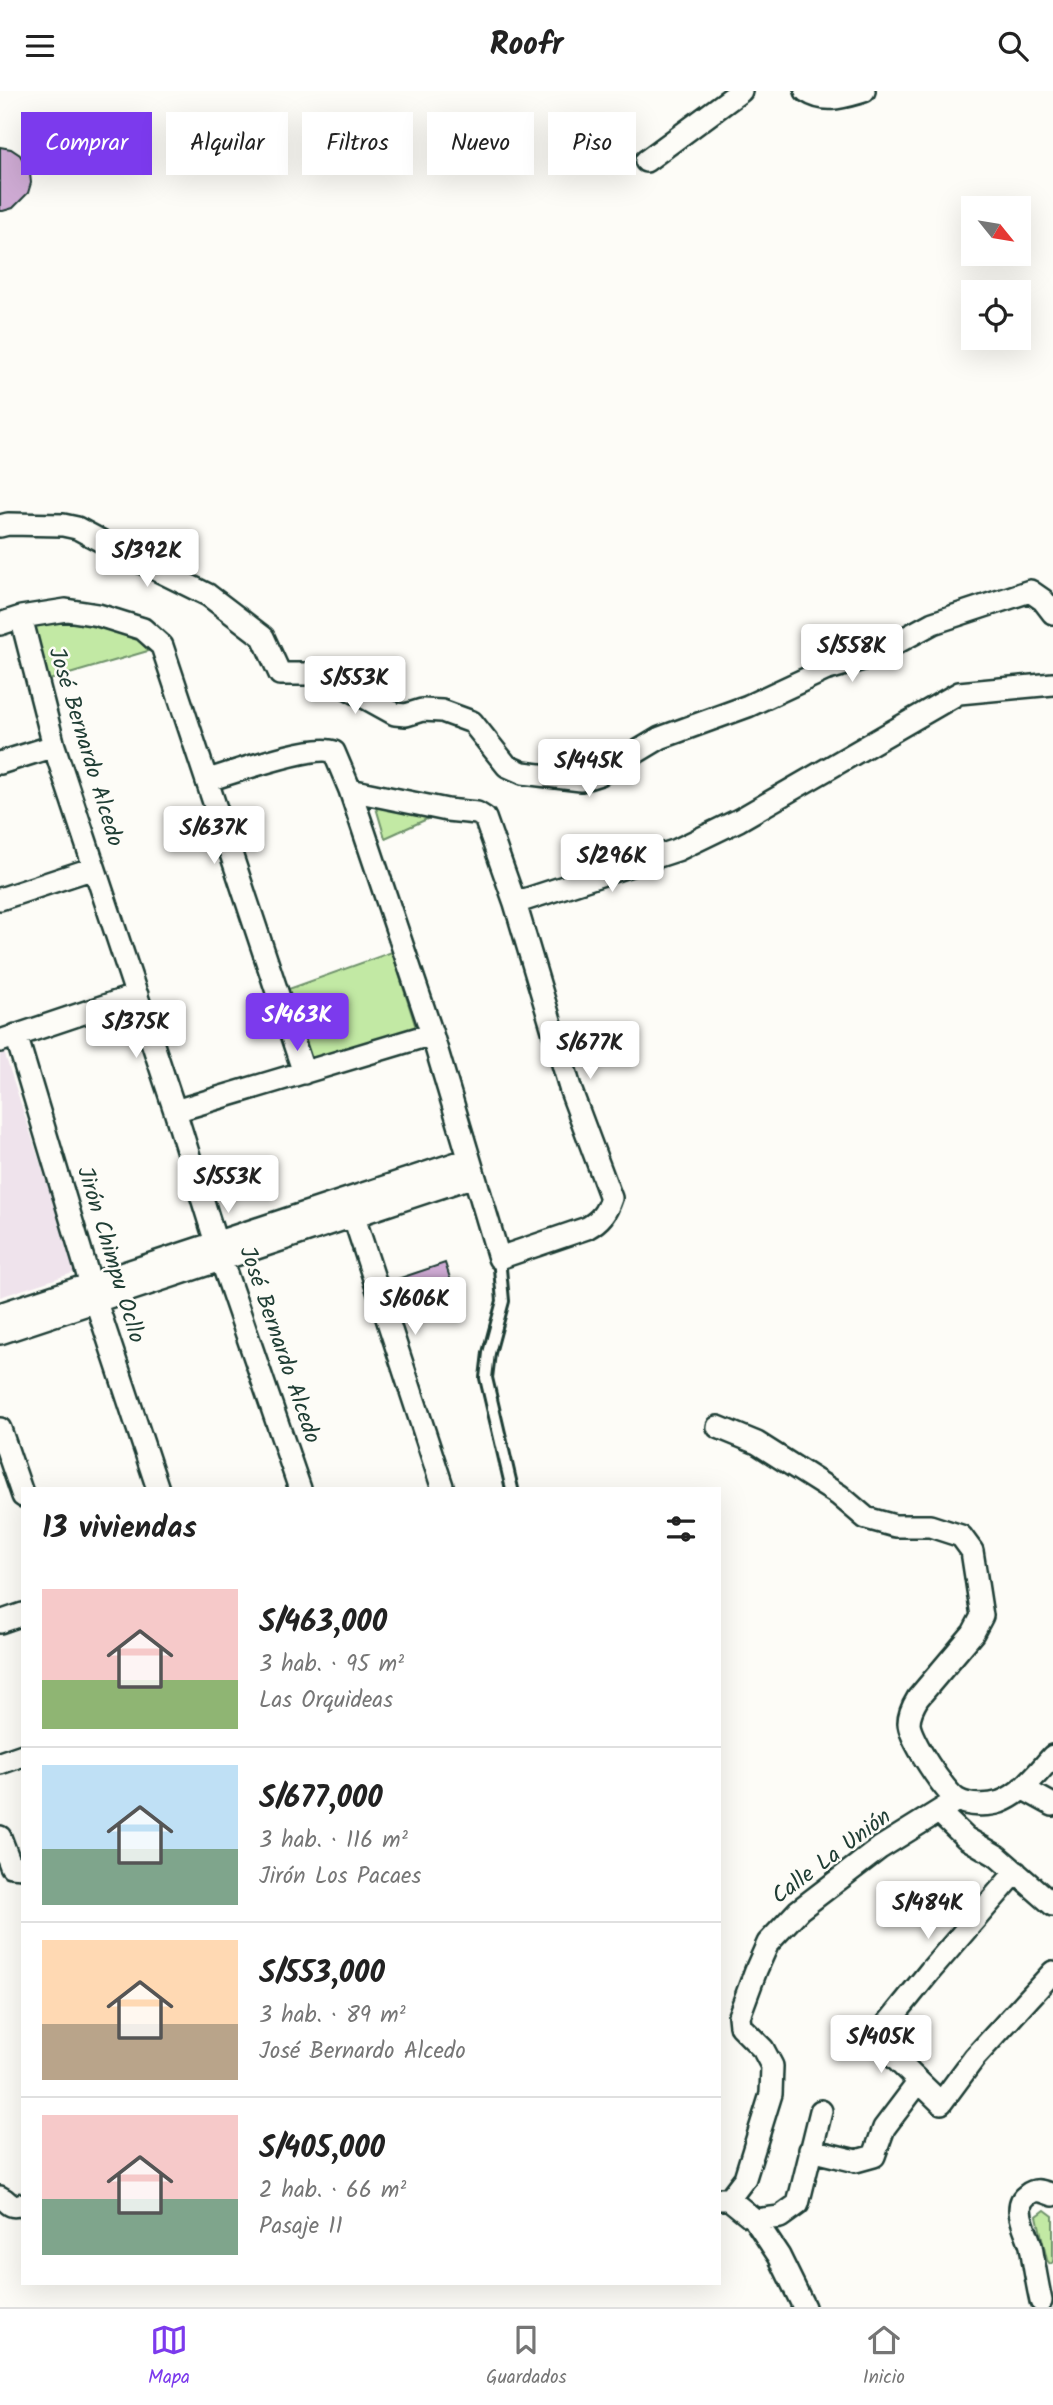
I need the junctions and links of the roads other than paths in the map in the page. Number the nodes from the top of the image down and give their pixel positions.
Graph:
1 (741, 91) edge
2 (806, 91) edge
3 (864, 91) edge
4 (646, 162) dead end
5 (0, 526) edge
6 (1053, 613) edge
7 (21, 617) junction
8 (0, 624) edge
9 (1053, 684) edge
10 (54, 746) junction
11 (0, 763) edge
12 (208, 780) junction
13 (350, 790) junction
14 (94, 868) junction
15 (0, 899) edge
16 (515, 903) junction
17 (136, 995) junction
18 (432, 1034) junction
19 (8, 1038) edge
20 (304, 1073) junction
21 (175, 1111) junction
22 (472, 1167) junction
23 (350, 1207) junction
24 (218, 1250) junction
25 (499, 1258) junction
26 (93, 1293) junction
27 (0, 1314) edge
28 (0, 1333) edge
29 (718, 1427) dead end
30 (0, 1429) edge
31 (157, 1487) edge
32 (299, 1487) edge
33 (442, 1487) edge
34 (512, 1487) edge
35 (21, 1490) edge
36 (21, 1616) edge
37 (0, 1622) edge
38 (21, 1756) edge
39 (1053, 1756) edge
40 (0, 1763) edge
41 (1022, 1788) junction
42 (1053, 1805) edge
43 (948, 1806) junction
44 (0, 1837) edge
45 (19, 1867) edge
46 (1016, 1872) junction
47 (1053, 1905) edge
48 (1053, 1972) edge
49 (918, 2083) junction
50 (821, 2111) dead end
51 (810, 2150) junction
52 (1053, 2195) edge
53 (0, 2197) edge
54 (724, 2199) edge
55 (21, 2204) edge
56 (755, 2220) junction
57 (1044, 2298) edge
58 (804, 2307) edge

1 - 4 street
2 - 3 street
5 - 6 street
7 - 8 street
7 - 10 street, José Bernardo Alcedo
7 - 12 street
9 - 16 street
10 - 11 street
10 - 14 street, José Bernardo Alcedo
12 - 13 street
12 - 20 street
13 - 16 street
13 - 18 street
14 - 15 street
14 - 17 street, José Bernardo Alcedo
16 - 25 street
17 - 19 street
17 - 21 street, José Bernardo Alcedo
18 - 20 street
18 - 22 street
19 - 26 street, Jirón Chimpu Ocllo
20 - 21 street
21 - 24 street, José Bernardo Alcedo
22 - 23 street
22 - 25 street
23 - 24 street
23 - 33 street
24 - 26 street
24 - 32 street, José Bernardo Alcedo
25 - 34 lane
26 - 27 street
26 - 28 street
26 - 31 street, Jirón Chimpu Ocllo
29 - 43 street
30 - 35 street
36 - 37 street
38 - 40 street
39 - 41 street
41 - 42 street
41 - 43 street
43 - 46 street
43 - 54 street, Calle La Unión
44 - 45 street
46 - 47 street
46 - 49 street
48 - 49 street
49 - 51 street
50 - 51 street
51 - 56 street
52 - 57 street
53 - 55 street
54 - 56 street, Calle La Unión
56 - 58 street, Calle La Unión

